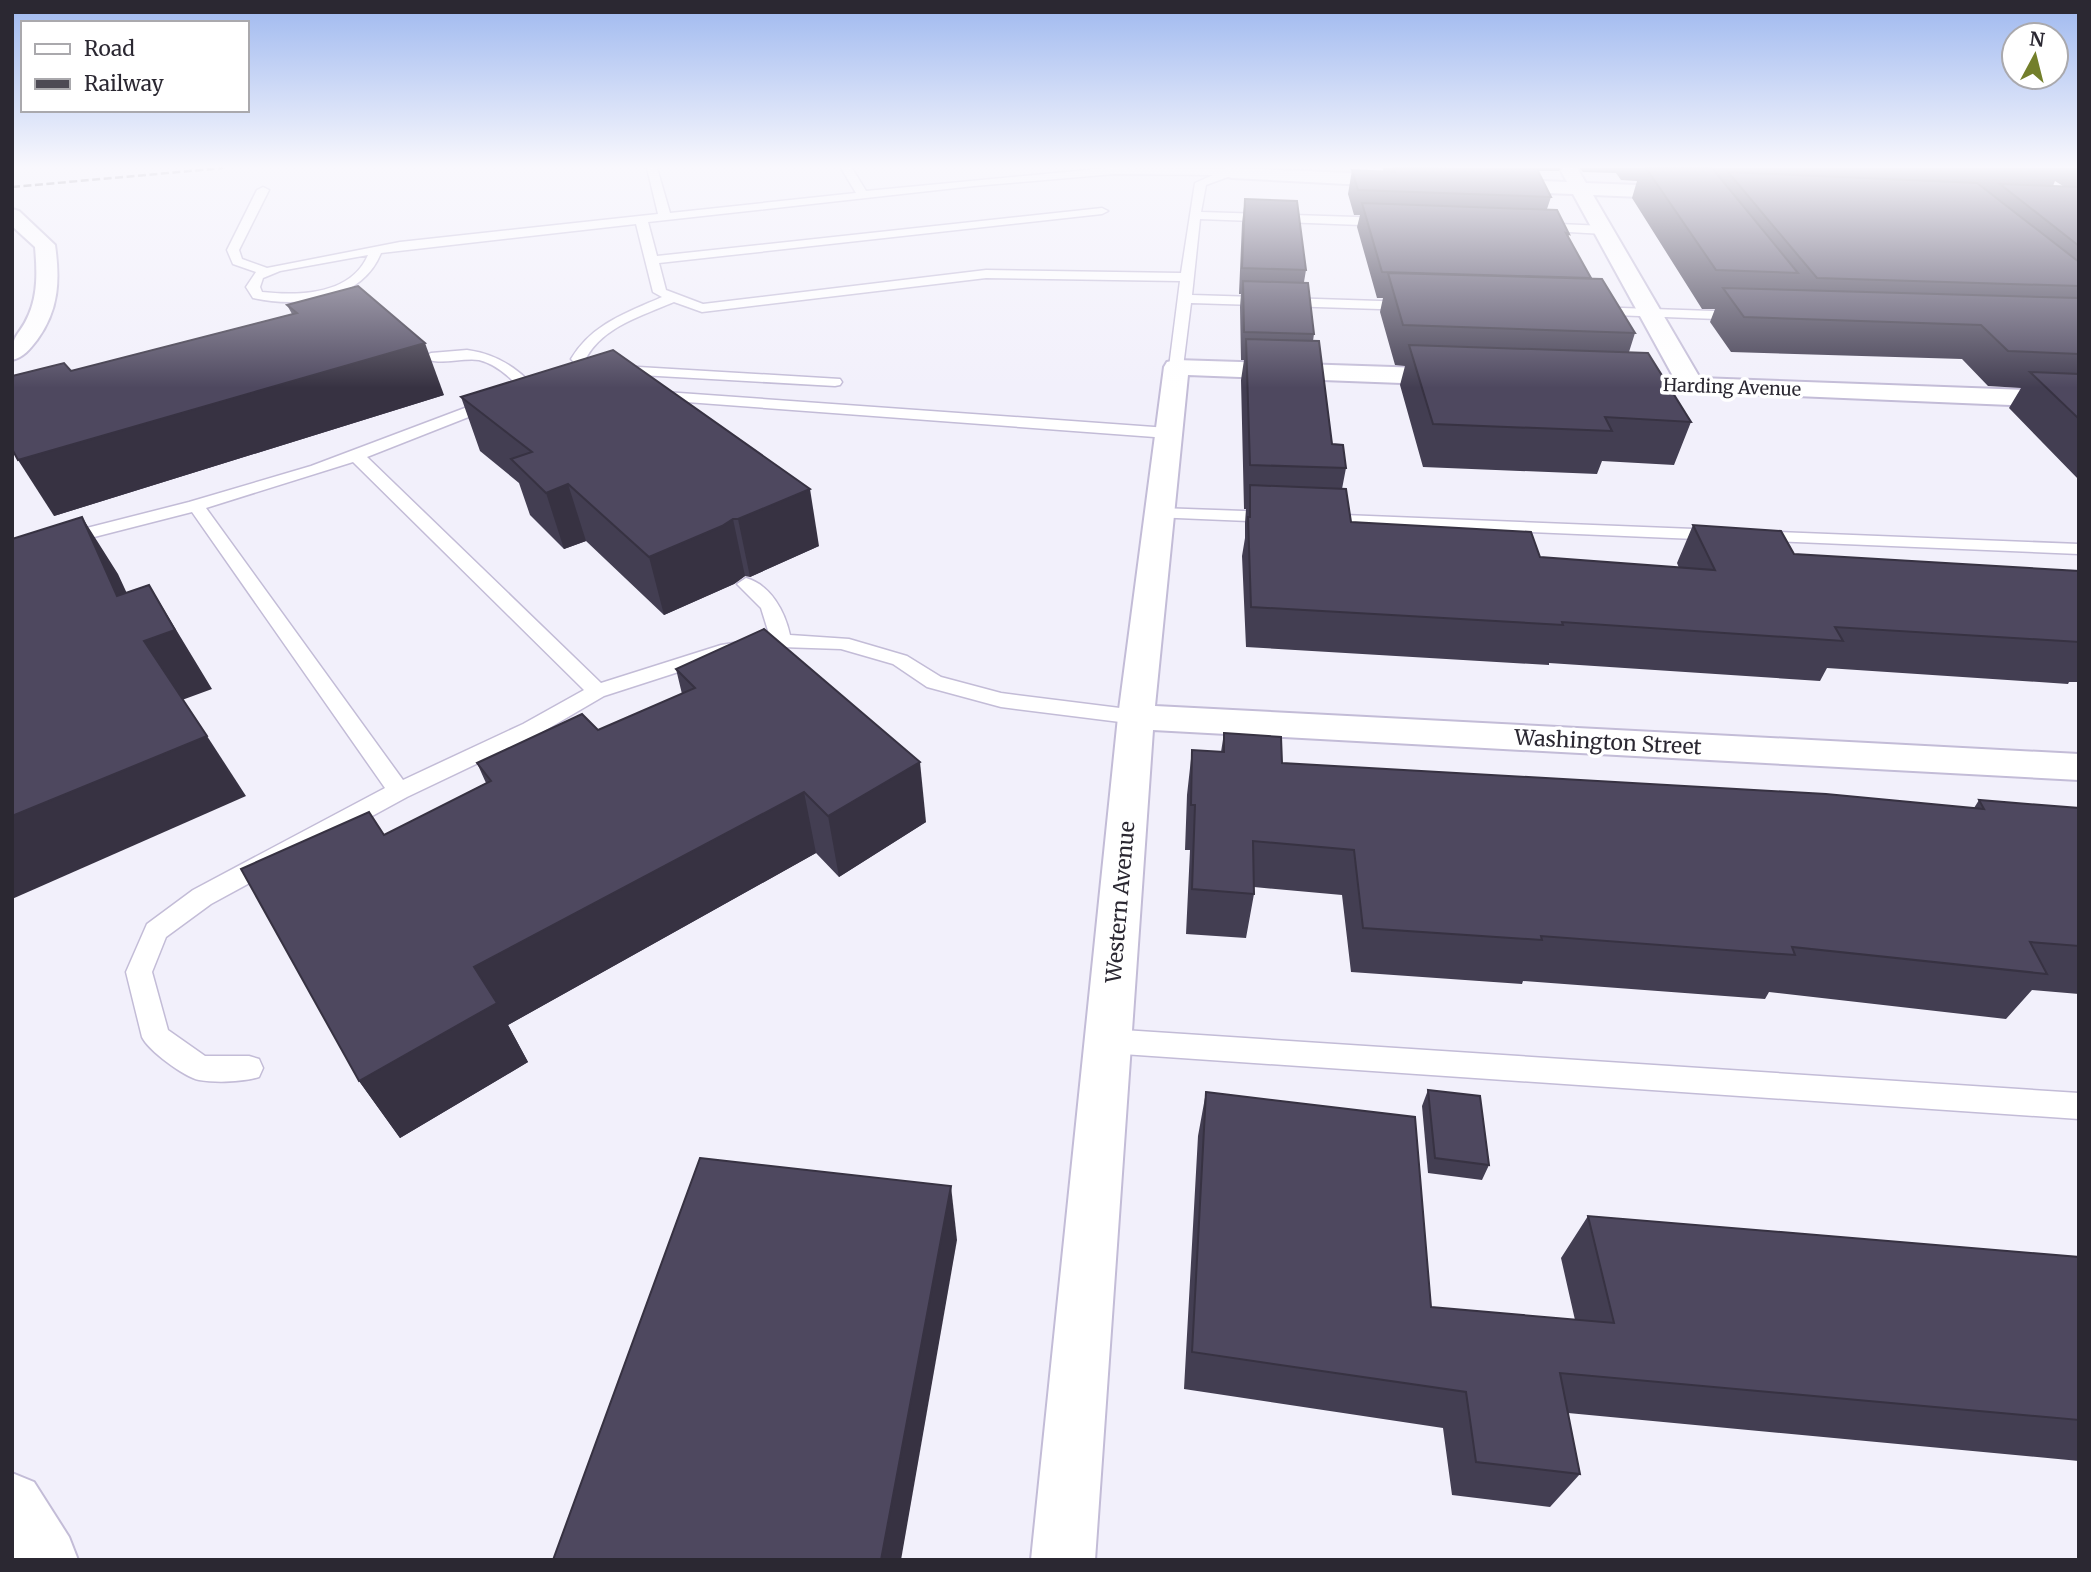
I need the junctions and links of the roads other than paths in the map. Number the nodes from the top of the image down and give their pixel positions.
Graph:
1 (41, 241) edge
2 (237, 241) edge
3 (458, 241) edge
4 (646, 241) edge
5 (823, 241) edge
6 (1192, 241) edge
7 (1610, 241) edge
8 (376, 251) junction
9 (651, 260) junction
10 (267, 272) junction
11 (1188, 277) junction
12 (674, 297) junction
13 (1185, 299) junction
14 (1431, 306) edge
15 (1581, 311) edge
16 (1650, 313) junction
17 (1757, 316) edge
18 (12, 353) edge
19 (430, 357) dead end
20 (1176, 367) junction
21 (1482, 378) edge
22 (835, 382) dead end
23 (1594, 382) edge
24 (1691, 385) junction
25 (555, 389) edge
26 (516, 392) junction
27 (639, 395) edge
28 (2079, 400) edge
29 (554, 418) edge
30 (1168, 433) junction
31 (355, 455) junction
32 (196, 506) junction
33 (1159, 513) junction
34 (2079, 549) edge
35 (12, 553) edge
36 (746, 584) dead end
37 (781, 641) junction
38 (597, 691) junction
39 (1136, 717) junction
40 (2079, 767) edge
41 (398, 791) junction
42 (1108, 1041) junction
43 (249, 1068) dead end
44 (2079, 1105) edge
45 (12, 1504) edge
46 (46, 1560) edge
47 (1063, 1560) edge

1 - 18 street
2 - 10 lane
3 - 8 lane
4 - 9 lane
5 - 9 lane
6 - 11 lane, Western Avenue
7 - 16 street
8 - 10 lane
8 - 10 lane
9 - 12 lane
11 - 12 lane
11 - 13 lane, Western Avenue
12 - 22 lane
13 - 14 lane
13 - 20 lane, Western Avenue
15 - 16 lane
16 - 17 lane
16 - 24 street
19 - 26 lane
20 - 21 street
20 - 30 street, Western Avenue
23 - 24 street, Harding Avenue
24 - 28 street, Harding Avenue
25 - 26 lane
26 - 29 lane
26 - 31 lane
27 - 30 lane
30 - 33 street, Western Avenue
31 - 32 lane
31 - 38 lane
32 - 35 lane
32 - 41 lane
33 - 34 lane
33 - 39 street, Western Avenue
36 - 37 lane
37 - 38 lane
37 - 39 lane
38 - 41 lane
39 - 40 street, Washington Street
39 - 42 street, Western Avenue
41 - 43 lane
42 - 44 lane
42 - 47 street, Western Avenue
45 - 46 street

